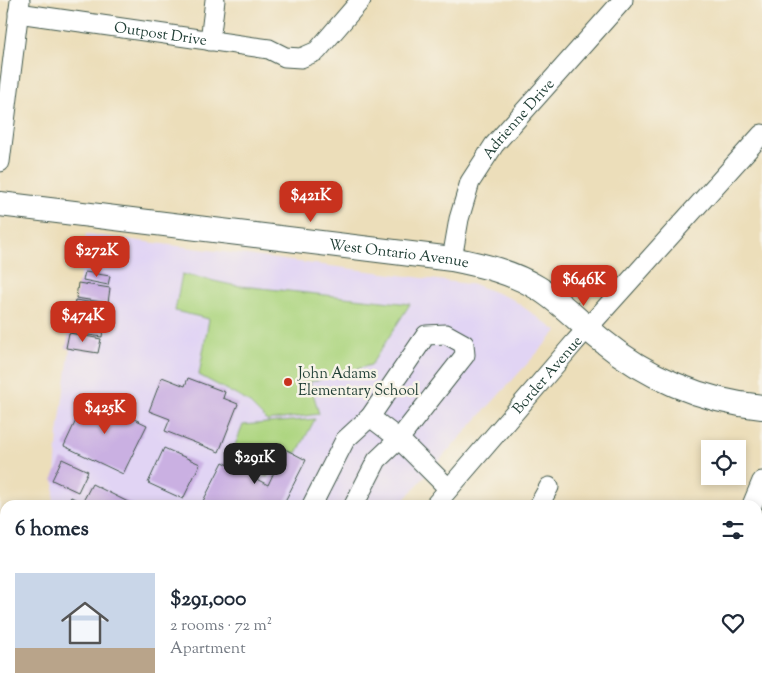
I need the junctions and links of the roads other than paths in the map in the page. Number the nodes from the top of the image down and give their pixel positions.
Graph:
1 (215, 0) edge
2 (361, 0) edge
3 (623, 0) edge
4 (19, 6) edge
5 (210, 42) junction
6 (762, 134) edge
7 (0, 162) edge
8 (0, 204) edge
9 (452, 259) junction
10 (587, 328) junction
11 (762, 407) edge
12 (370, 417) junction
13 (399, 439) junction
14 (762, 481) edge
15 (549, 487) dead end
16 (448, 488) junction
17 (315, 500) edge
18 (356, 500) edge
19 (440, 500) edge
20 (542, 500) edge
21 (754, 500) edge

1 - 5 street
2 - 5 street, Outpost Drive
3 - 9 street, Adrienne Drive
4 - 5 street, Outpost Drive
4 - 7 street
6 - 10 street, Border Avenue
8 - 9 main road, West Ontario Avenue
9 - 10 main road, West Ontario Avenue
10 - 11 main road, West Ontario Avenue
10 - 16 street, Border Avenue
12 - 13 street
12 - 13 street
12 - 17 street
13 - 16 street
13 - 18 street
14 - 21 street
15 - 20 street
16 - 19 street, Border Avenue

